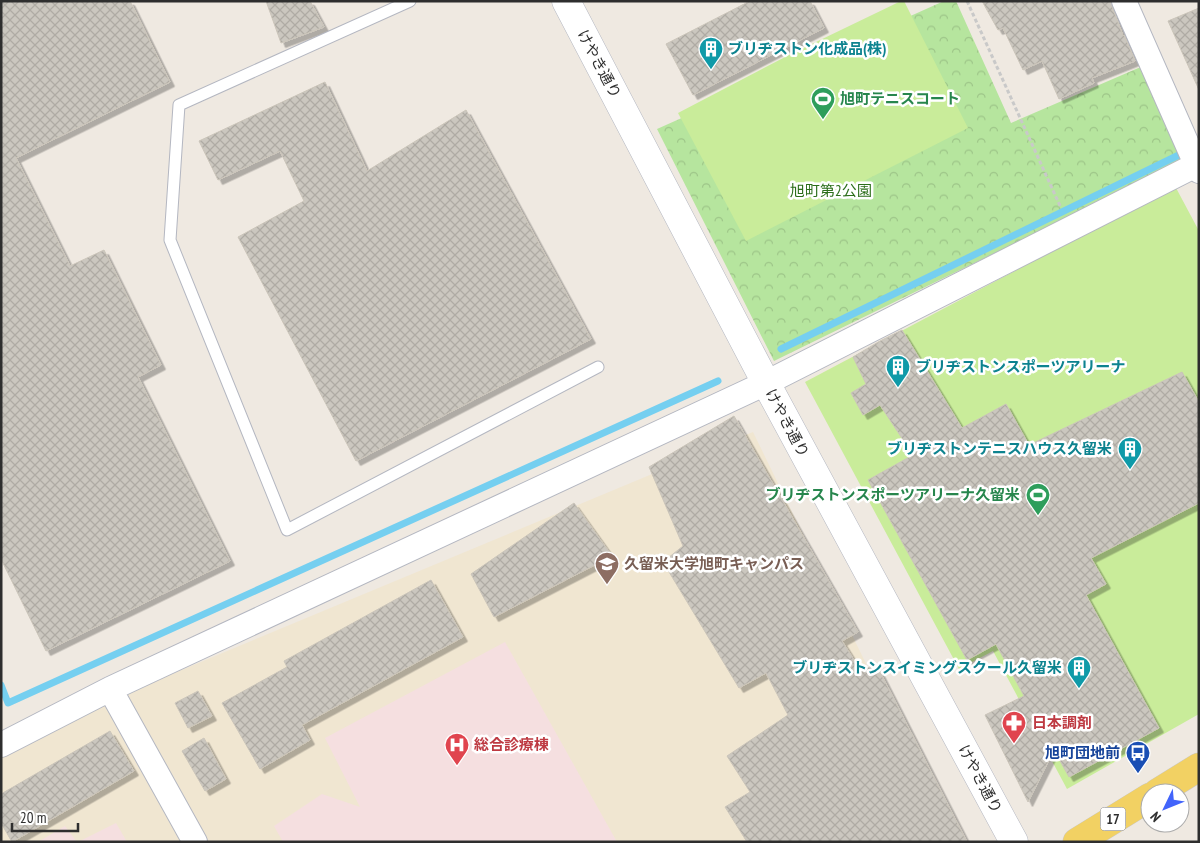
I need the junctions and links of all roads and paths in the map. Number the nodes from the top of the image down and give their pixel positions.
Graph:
1 (410, 1) edge
2 (967, 1) edge
3 (1124, 1) edge
4 (568, 2) edge
5 (1198, 168) edge
6 (1071, 229) junction
7 (598, 367) dead end
8 (766, 383) junction
9 (110, 689) junction
10 (1, 744) edge
11 (1199, 767) edge
12 (1173, 783) edge
13 (1140, 803) edge
14 (196, 842) edge
15 (1014, 842) edge
16 (1077, 842) edge

1 - 7 lane
2 - 6 path
3 - 5 street
4 - 8 street, けやき通り
5 - 6 street
6 - 8 street
8 - 9 street
8 - 15 street, けやき通り
9 - 10 street
9 - 14 street
11 - 12 main road
13 - 16 main road, 17

